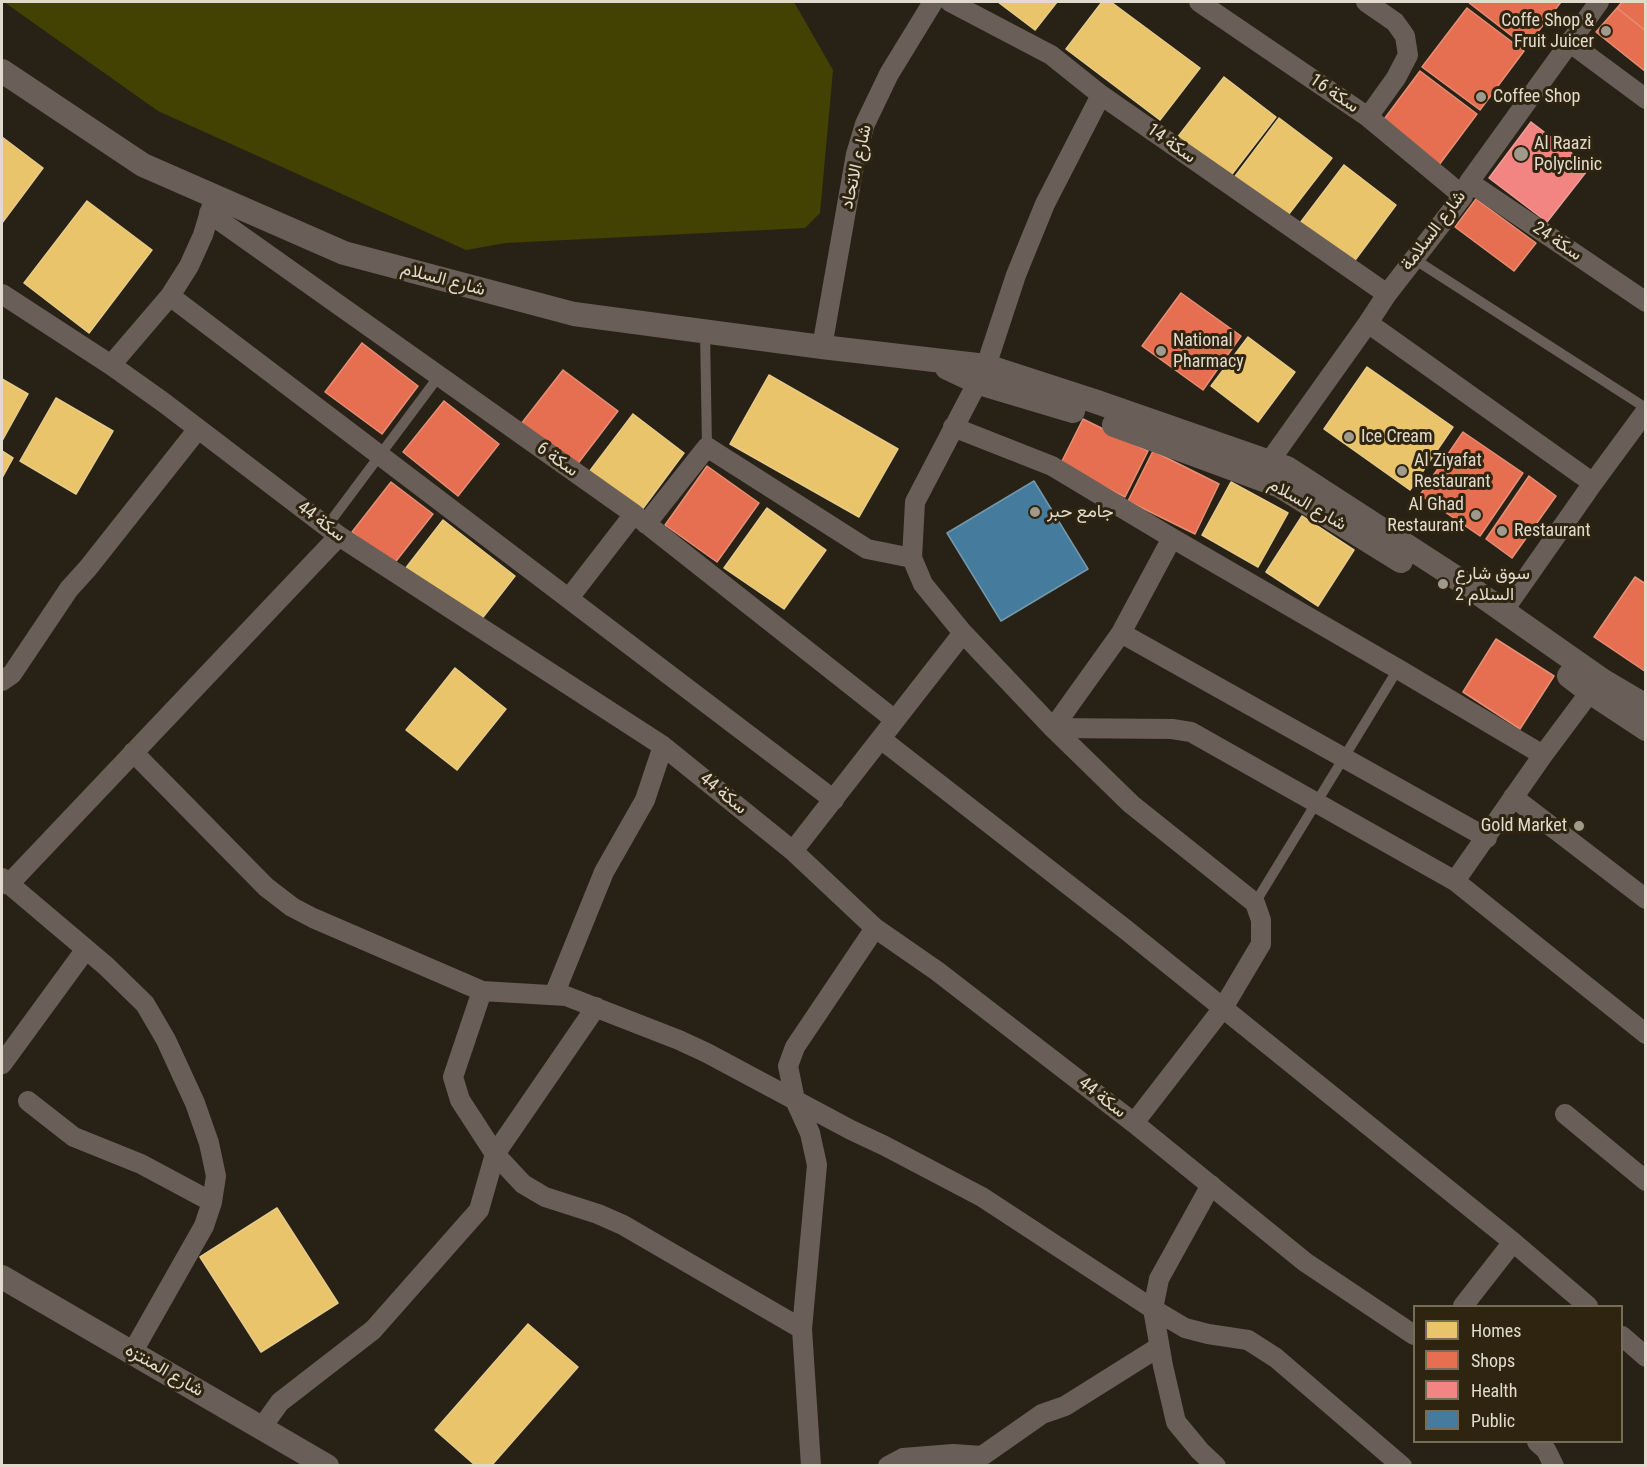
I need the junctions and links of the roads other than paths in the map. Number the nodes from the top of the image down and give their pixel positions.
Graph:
1 (933, 2) edge
2 (950, 2) edge
3 (1199, 2) edge
4 (1366, 2) edge
5 (1599, 2) edge
6 (1569, 42) junction
7 (2, 71) edge
8 (1101, 95) junction
9 (1646, 99) edge
10 (1368, 117) junction
11 (1466, 189) junction
12 (212, 205) junction
13 (1414, 259) junction
14 (2, 294) edge
15 (1386, 294) junction
16 (170, 296) junction
17 (1646, 302) edge
18 (1368, 323) junction
19 (705, 331) junction
20 (822, 347) junction
21 (111, 365) junction
22 (982, 374) junction
23 (439, 376) junction
24 (1646, 409) edge
25 (953, 427) junction
26 (198, 429) junction
27 (707, 447) junction
28 (380, 454) junction
29 (1269, 462) junction
30 (1593, 483) junction
31 (640, 519) junction
32 (333, 531) junction
33 (1172, 538) junction
34 (912, 558) junction
35 (569, 598) junction
36 (1504, 610) junction
37 (963, 633) junction
38 (1121, 633) junction
39 (1398, 669) junction
40 (2, 681) edge
41 (1590, 692) junction
42 (1646, 706) edge
43 (895, 720) junction
44 (1053, 728) junction
45 (1646, 729) edge
46 (881, 739) junction
47 (663, 746) junction
48 (133, 752) junction
49 (1544, 755) junction
50 (1344, 759) junction
51 (1514, 797) junction
52 (834, 800) junction
53 (1317, 803) junction
54 (1487, 838) junction
55 (793, 851) junction
56 (5, 881) edge
57 (1455, 881) junction
58 (1646, 899) edge
59 (1255, 903) junction
60 (875, 928) junction
61 (86, 950) junction
62 (482, 990) junction
63 (554, 995) junction
64 (596, 1007) junction
65 (1223, 1008) junction
66 (1646, 1034) edge
67 (2, 1064) edge
68 (795, 1100) junction
69 (28, 1101) dead end
70 (1565, 1114) dead end
71 (1134, 1123) junction
72 (495, 1154) junction
73 (1646, 1181) edge
74 (1211, 1185) junction
75 (212, 1202) junction
76 (1514, 1242) junction
77 (2, 1277) edge
78 (1464, 1305) edge
79 (1587, 1305) edge
80 (1153, 1309) junction
81 (802, 1329) junction
82 (1413, 1334) edge
83 (1623, 1337) edge
84 (1159, 1347) junction
85 (132, 1353) junction
86 (1646, 1357) edge
87 (262, 1427) junction
88 (1538, 1443) edge
89 (327, 1466) edge
90 (811, 1466) edge
91 (888, 1466) edge
92 (1216, 1466) edge
93 (1402, 1466) edge
94 (1554, 1466) edge

1 - 20 street, شارع الاتحاد
2 - 8 street, سكة 14
3 - 10 street, سكة 16
4 - 10 street
5 - 6 street, شارع السلامة
6 - 9 street
6 - 11 street, شارع السلامة
7 - 12 street, شارع السلام
8 - 15 street, سكة 14
8 - 22 street
10 - 11 street, سكة 16
11 - 13 street, شارع السلامة
11 - 17 street, سكة 24
12 - 16 street
12 - 19 street, شارع السلام
12 - 23 street, سكة 6
13 - 15 street, شارع السلامة
13 - 24 lane
14 - 21 street, سكة 44
15 - 18 street, شارع السلامة
16 - 21 street
16 - 28 street
18 - 29 street, شارع السلامة
18 - 30 street
19 - 20 street, شارع السلام
19 - 27 lane
20 - 22 street, شارع السلام
21 - 26 street, سكة 44
22 - 25 street
22 - 29 street, شارع السلام
22 - 41 street, شارع السلام
23 - 28 lane
23 - 31 street, سكة 6
24 - 30 street
25 - 33 street
25 - 34 street
26 - 32 street, سكة 44
26 - 40 street
27 - 31 street
27 - 34 street
28 - 32 lane
28 - 35 street
29 - 36 street, شارع السلام
30 - 36 street
31 - 35 street
31 - 43 street, سكة 6
32 - 47 street, سكة 44
32 - 48 street
33 - 38 street
33 - 39 street
34 - 37 street
35 - 52 street
36 - 42 street, شارع السلام
37 - 43 street
37 - 44 street
38 - 44 street
38 - 50 street
39 - 49 street
39 - 50 lane
41 - 45 street, شارع السلام
41 - 49 street
43 - 46 street
44 - 53 street
44 - 59 street
46 - 52 street
46 - 65 street
47 - 55 street, سكة 44
47 - 63 street
48 - 56 street
48 - 62 street
49 - 51 street
50 - 53 lane
50 - 54 street
51 - 54 street
51 - 58 street
52 - 55 street
53 - 57 street
53 - 59 lane
54 - 57 street
55 - 60 street, سكة 44
56 - 61 street
57 - 66 street
59 - 65 street
60 - 68 street
60 - 71 street, سكة 44
61 - 67 street
61 - 75 street
62 - 63 street
62 - 72 street
63 - 64 street
64 - 68 street
64 - 72 street
65 - 71 street
65 - 76 street
68 - 80 street
68 - 81 street
69 - 75 street
70 - 73 street
71 - 74 street, سكة 44
72 - 81 street
72 - 87 street
74 - 80 street
74 - 82 street, سكة 44
75 - 85 street
76 - 78 street
76 - 79 street
77 - 85 street, شارع المنتزه
80 - 84 street
80 - 93 street
81 - 90 street
83 - 86 street
84 - 91 street
84 - 92 street
85 - 87 street, شارع المنتزه
87 - 89 street, شارع المنتزه
88 - 94 street

